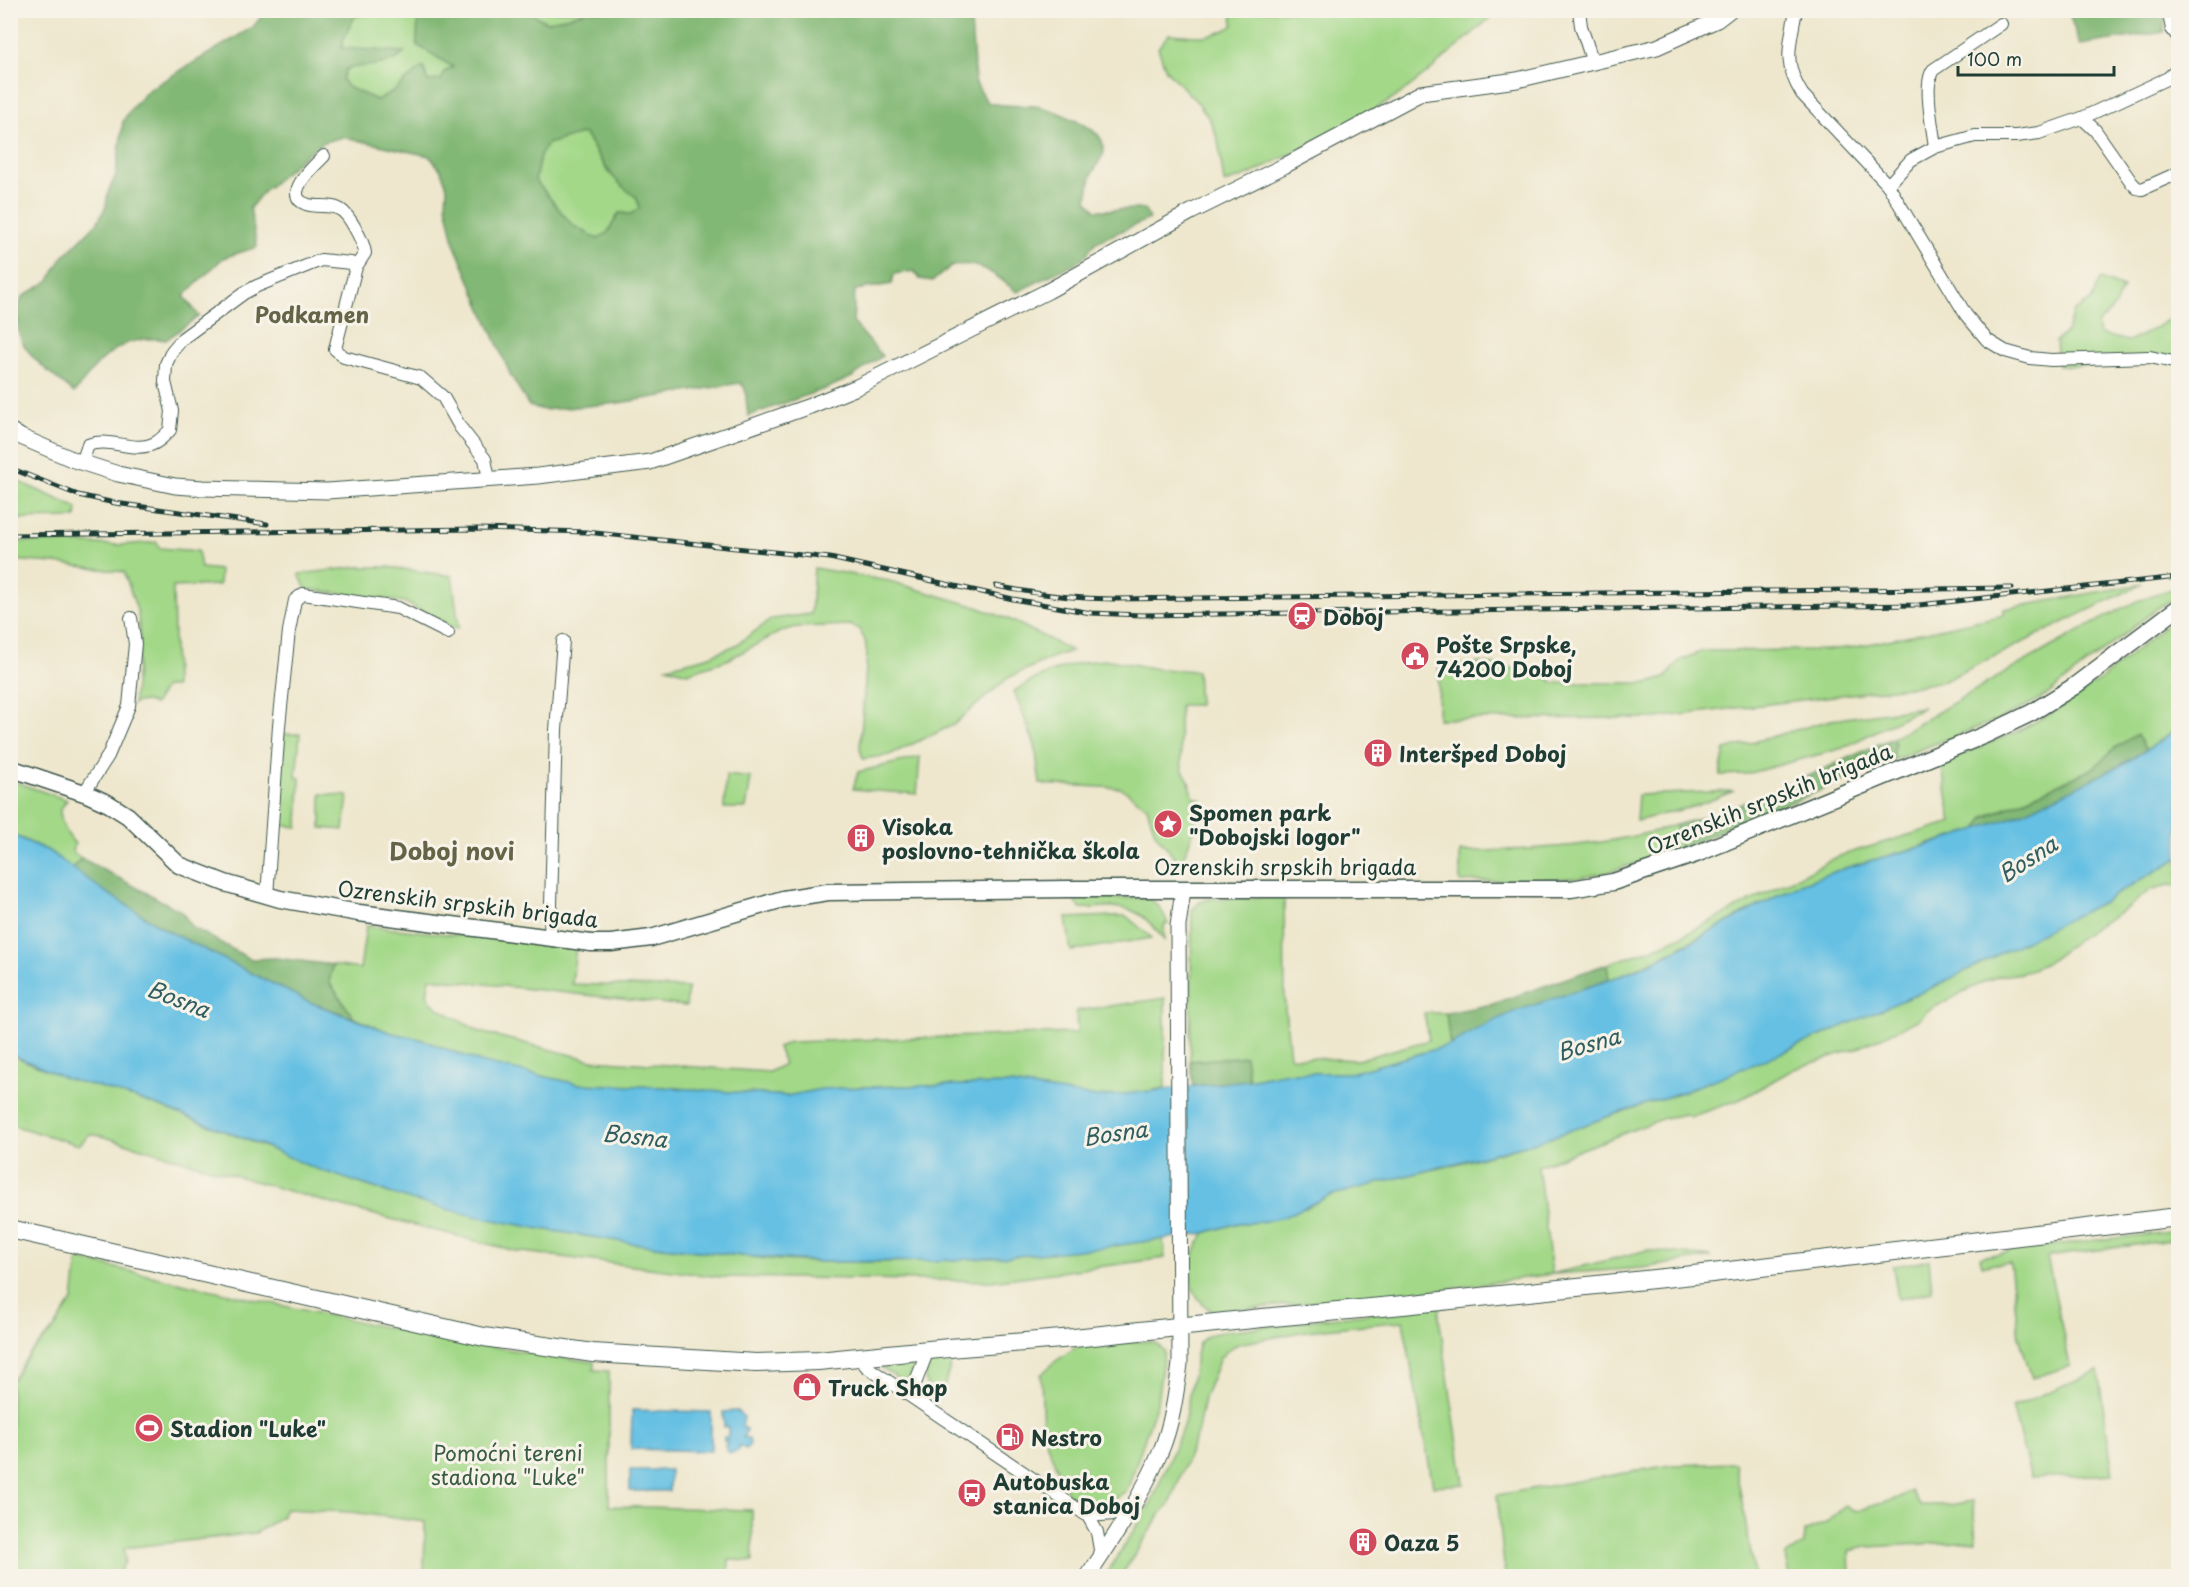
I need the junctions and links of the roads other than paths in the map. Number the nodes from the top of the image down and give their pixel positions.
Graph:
1 (1579, 10) edge
2 (1730, 10) edge
3 (1796, 10) edge
4 (2168, 10) edge
5 (1711, 16) edge
6 (2001, 24) dead end
7 (2178, 37) edge
8 (1593, 63) junction
9 (2178, 69) edge
10 (2082, 118) junction
11 (1935, 147) junction
12 (324, 156) dead end
13 (2178, 173) edge
14 (1888, 185) junction
15 (356, 267) junction
16 (2178, 363) edge
17 (10, 430) edge
18 (82, 463) junction
19 (489, 479) junction
20 (2178, 608) edge
21 (131, 618) dead end
22 (448, 633) dead end
23 (563, 641) dead end
24 (10, 768) edge
25 (84, 793) junction
26 (1183, 890) junction
27 (267, 896) junction
28 (550, 939) junction
29 (2178, 1217) edge
30 (10, 1229) edge
31 (1180, 1327) junction
32 (928, 1350) junction
33 (858, 1357) junction
34 (911, 1394) junction
35 (1133, 1508) junction
36 (1088, 1516) junction
37 (1101, 1556) junction
38 (1088, 1576) edge

1 - 8 street
2 - 5 street
3 - 14 street
4 - 7 street
5 - 8 street
6 - 11 street
8 - 19 street
9 - 10 street
10 - 11 street
10 - 13 street
11 - 14 street
12 - 15 street
14 - 16 street
15 - 18 street
15 - 19 street
17 - 18 street
18 - 19 street
20 - 26 main road, Ozrenskih srpskih brigada
21 - 25 street
22 - 27 street
23 - 28 street
24 - 25 main road, Ozrenskih srpskih brigada
25 - 27 main road, Ozrenskih srpskih brigada
26 - 28 main road, Ozrenskih srpskih brigada
26 - 31 street
27 - 28 main road, Ozrenskih srpskih brigada
29 - 31 main road
30 - 33 main road
31 - 32 main road
31 - 35 street
32 - 33 main road
32 - 34 street
33 - 34 street
34 - 36 street
35 - 36 street
35 - 37 street
36 - 37 street
37 - 38 street

